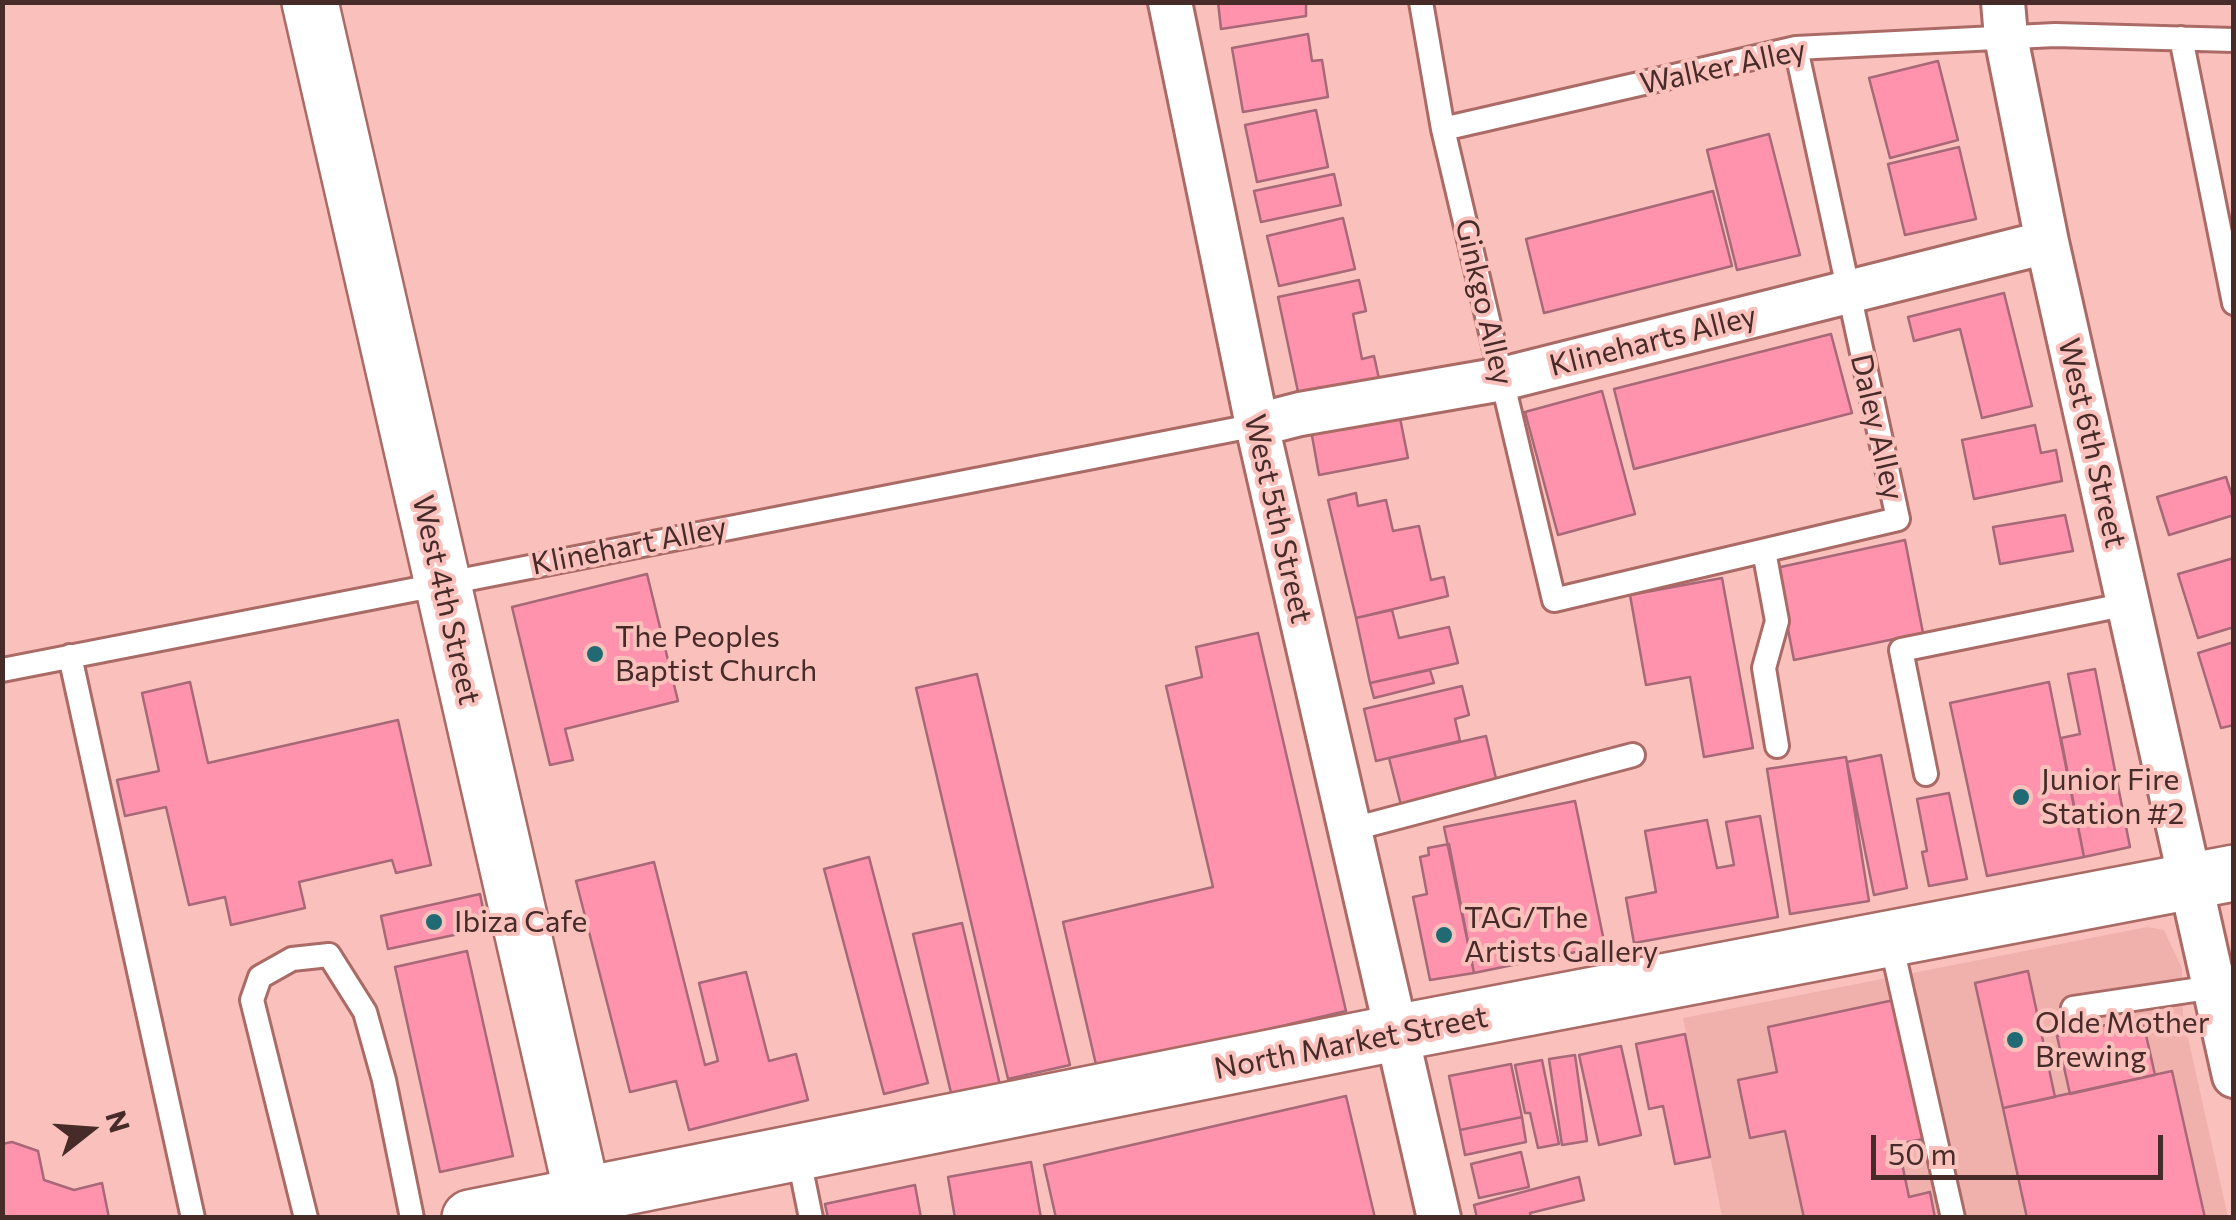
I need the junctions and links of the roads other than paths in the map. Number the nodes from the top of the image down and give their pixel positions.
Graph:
1 (310, 2) edge
2 (1170, 2) edge
3 (1420, 2) edge
4 (2005, 20) edge
5 (2181, 38) junction
6 (2234, 40) edge
7 (1796, 48) junction
8 (1443, 130) junction
9 (2047, 242) junction
10 (1847, 292) junction
11 (2234, 302) edge
12 (1502, 380) junction
13 (1257, 425) junction
14 (1764, 551) junction
15 (442, 583) junction
16 (1554, 600) joint
17 (2128, 604) junction
18 (70, 656) junction
19 (2, 670) edge
20 (1777, 746) dead end
21 (1632, 756) dead end
22 (1926, 774) dead end
23 (1349, 830) junction
24 (2212, 877) edge
25 (1890, 938) junction
26 (2214, 988) junction
27 (2073, 1008) dead end
28 (1395, 1033) junction
29 (2234, 1076) edge
30 (798, 1154) junction
31 (586, 1207) edge
32 (193, 1218) edge
33 (306, 1218) edge
34 (412, 1218) edge
35 (470, 1218) edge
36 (811, 1218) edge
37 (1440, 1218) edge
38 (1953, 1218) edge

1 - 15 main road, West 4th Street
2 - 13 street, West 5th Street
3 - 8 lane, Ginkgo Alley
4 - 5 lane
4 - 7 lane, Walker Alley
4 - 9 street, West 6th Street
5 - 6 lane
5 - 11 lane
7 - 8 lane, Walker Alley
7 - 10 lane, Daley Alley
8 - 12 lane, Ginkgo Alley
9 - 10 street, Klineharts Alley
9 - 17 street, West 6th Street
10 - 12 street, Klineharts Alley
10 - 14 lane, Daley Alley
12 - 13 street, Klineharts Alley
12 - 16 lane, Ginkgo Alley
13 - 15 lane, Klinehart Alley
13 - 23 street, West 5th Street
14 - 16 lane, Daley Alley
14 - 20 lane
15 - 18 lane, Klinehart Alley
15 - 31 main road, West 4th Street
17 - 22 lane
17 - 24 street, West 6th Street
18 - 19 lane, Klinehart Alley
18 - 32 lane
21 - 23 lane
23 - 28 street, West 5th Street
24 - 25 main road, North Market Street
24 - 26 street, West 6th Street
25 - 28 main road, North Market Street
25 - 38 lane
26 - 27 lane
26 - 29 street, West 6th Street
28 - 30 main road, North Market Street
28 - 37 street, West 5th Street
30 - 31 main road, North Market Street
30 - 36 lane
31 - 35 main road, North Market Street
33 - 34 lane

